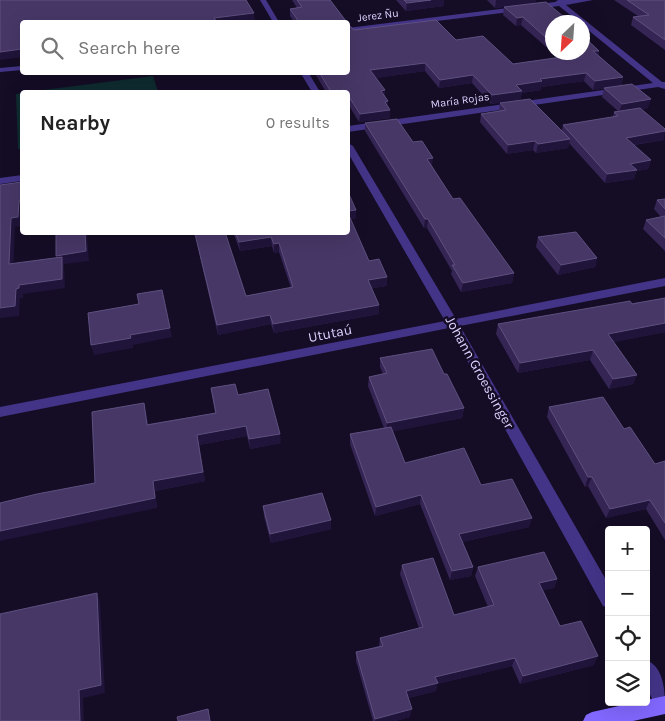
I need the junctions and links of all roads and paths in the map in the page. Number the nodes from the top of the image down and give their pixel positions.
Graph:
1 (264, 0) edge
2 (590, 0) edge
3 (558, 2) edge
4 (275, 20) edge
5 (350, 30) edge
6 (20, 68) edge
7 (0, 70) edge
8 (306, 75) edge
9 (664, 86) edge
10 (315, 90) edge
11 (350, 129) edge
12 (350, 149) edge
13 (20, 178) edge
14 (0, 181) edge
15 (665, 282) edge
16 (453, 324) junction
17 (0, 412) edge
18 (605, 594) edge
19 (650, 675) edge
20 (665, 703) edge
21 (592, 721) edge

1 - 4 street
2 - 3 street, Jerez Ñu
3 - 5 street, Jerez Ñu
3 - 9 street
6 - 7 street
8 - 10 street
9 - 11 street, María Rojas
12 - 16 street, Johann Groessinger
13 - 14 street
15 - 16 street, Ututaú
16 - 17 street, Ututaú
16 - 18 street, Johann Groessinger
19 - 20 street
20 - 21 street

